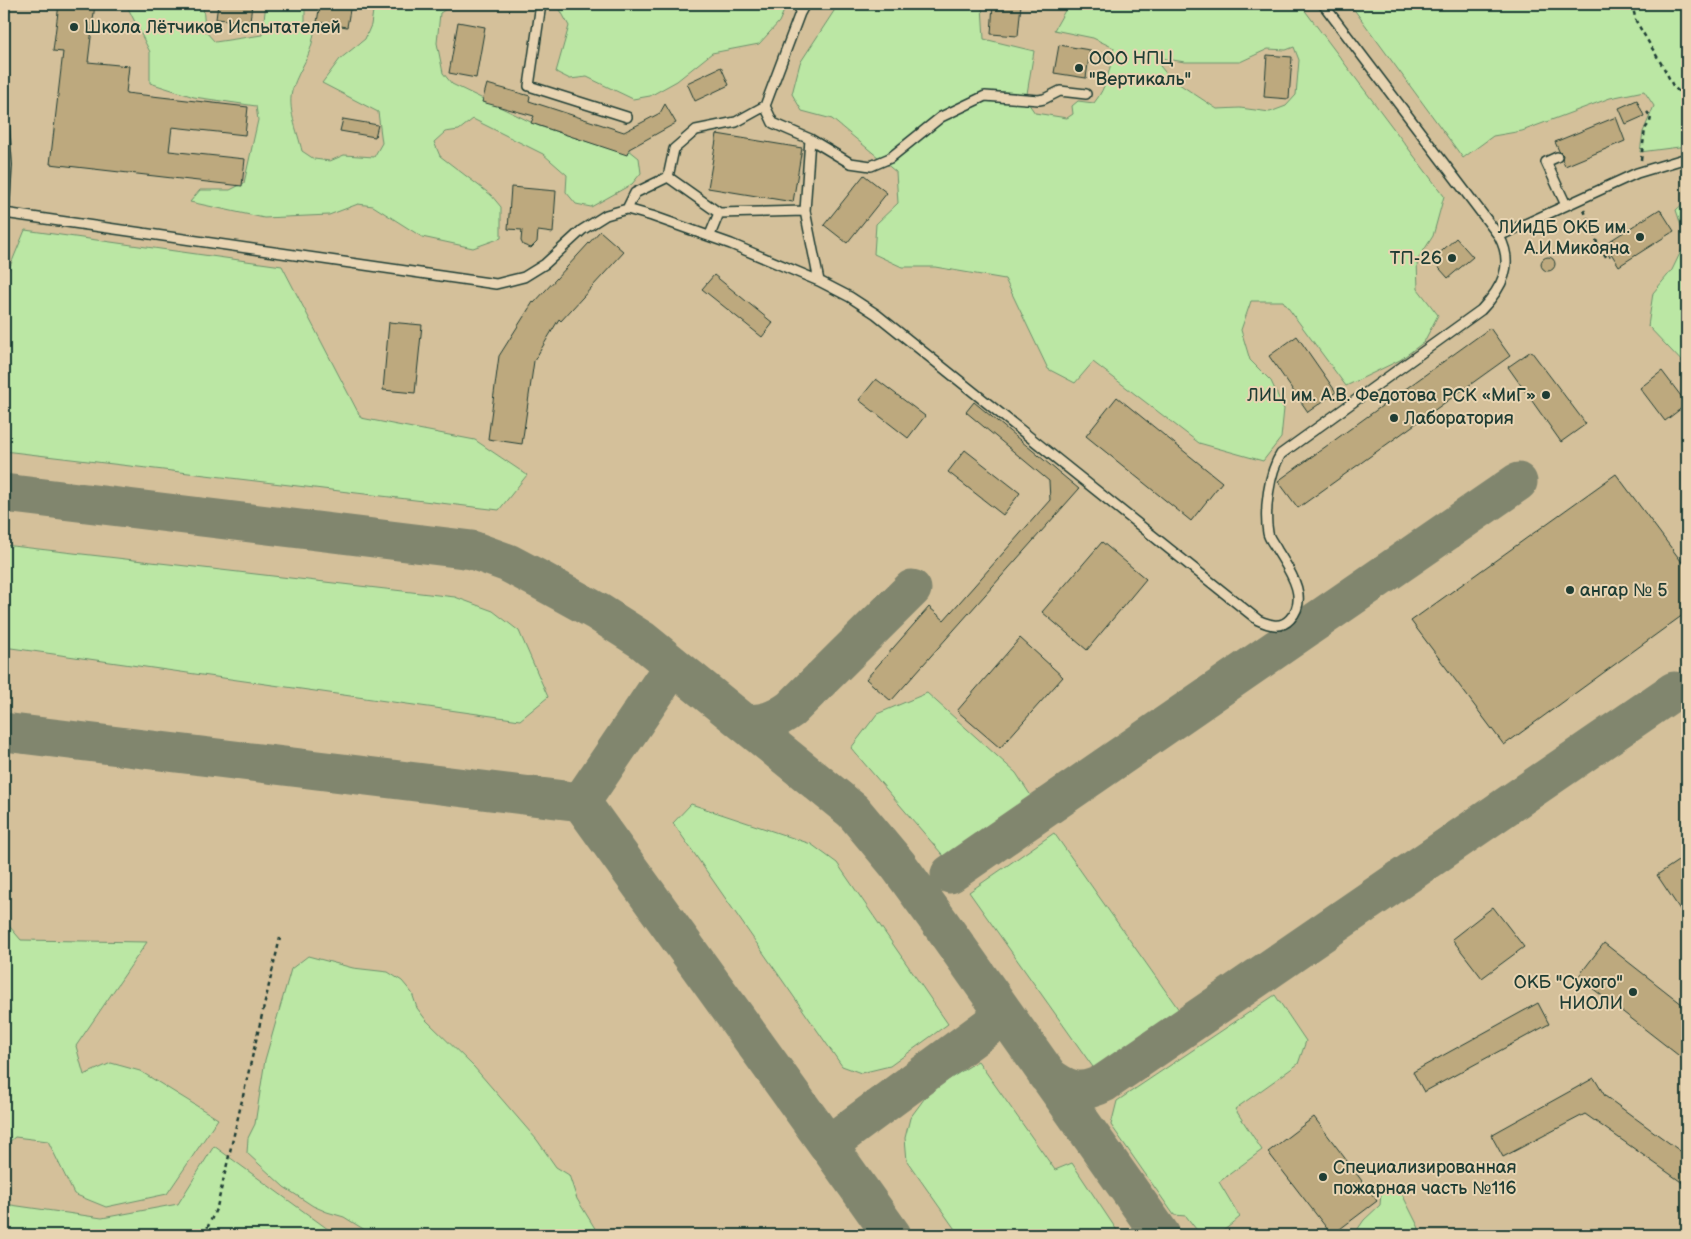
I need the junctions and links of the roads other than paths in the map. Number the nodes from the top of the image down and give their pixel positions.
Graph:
1 (541, 4) edge
2 (805, 4) edge
3 (1323, 4) edge
4 (1086, 94) dead end
5 (765, 106) junction
6 (627, 117) dead end
7 (4, 124) edge
8 (810, 139) junction
9 (1557, 157) dead end
10 (1687, 158) edge
11 (668, 176) junction
12 (1566, 205) junction
13 (627, 209) junction
14 (805, 211) junction
15 (4, 213) edge
16 (720, 213) junction
17 (710, 236) junction
18 (1499, 236) junction
19 (819, 282) junction

1 - 6 lane
2 - 5 lane
3 - 18 lane
4 - 8 lane
5 - 8 lane
5 - 11 lane
7 - 15 lane
8 - 14 lane
9 - 12 lane
10 - 12 lane
11 - 13 lane
11 - 16 lane
12 - 18 lane
13 - 15 lane
13 - 17 lane
14 - 16 lane
14 - 19 lane
16 - 17 lane
17 - 19 lane
18 - 19 lane

